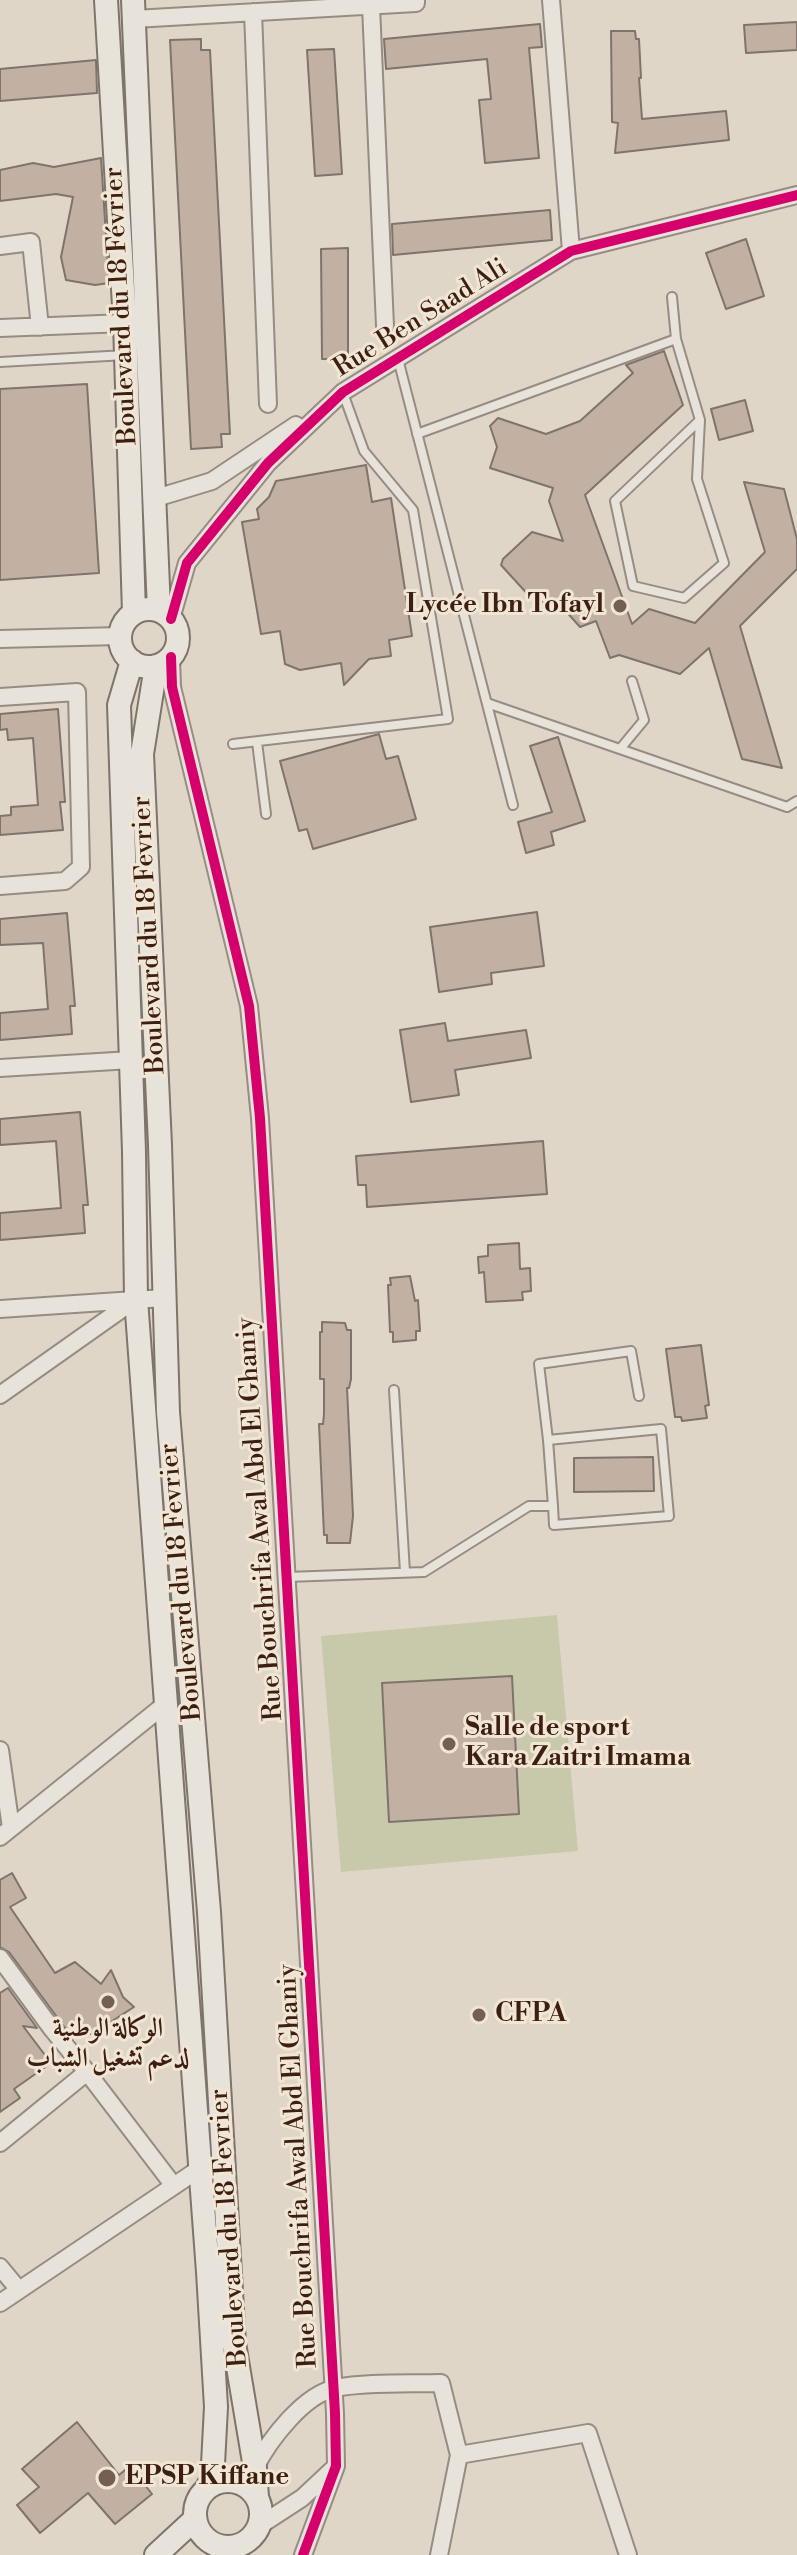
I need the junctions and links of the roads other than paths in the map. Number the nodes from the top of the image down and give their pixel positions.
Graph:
1 (106, 0) edge
2 (416, 0) edge
3 (551, 0) edge
4 (371, 6) junction
5 (134, 10) edge
6 (253, 12) junction
7 (797, 195) edge
8 (0, 246) edge
9 (571, 251) junction
10 (672, 297) dead end
11 (125, 323) junction
12 (385, 326) dead end
13 (40, 327) junction
14 (0, 328) edge
15 (676, 339) junction
16 (127, 355) junction
17 (398, 358) junction
18 (0, 362) edge
19 (343, 392) junction
20 (268, 404) dead end
21 (700, 420) junction
22 (417, 434) junction
23 (156, 498) junction
24 (134, 613) junction
25 (165, 614) junction
26 (120, 636) junction
27 (0, 639) edge
28 (132, 661) junction
29 (163, 661) junction
30 (632, 681) dead end
31 (0, 697) edge
32 (487, 703) junction
33 (257, 742) junction
34 (233, 744) dead end
35 (620, 749) junction
36 (797, 801) edge
37 (513, 805) dead end
38 (266, 814) dead end
39 (0, 886) edge
40 (131, 1060) junction
41 (0, 1068) edge
42 (164, 1298) junction
43 (136, 1299) junction
44 (0, 1309) edge
45 (394, 1390) dead end
46 (0, 1395) edge
47 (639, 1396) dead end
48 (548, 1440) junction
49 (553, 1506) junction
50 (405, 1572) junction
51 (287, 1577) junction
52 (168, 1702) junction
53 (0, 1750) edge
54 (6, 1833) edge
55 (0, 1958) edge
56 (87, 2072) junction
57 (0, 2143) edge
58 (199, 2169) junction
59 (174, 2186) junction
60 (0, 2267) edge
61 (19, 2290) junction
62 (0, 2303) edge
63 (334, 2388) junction
64 (459, 2455) junction
65 (336, 2466) junction
66 (255, 2468) junction
67 (208, 2486) junction
68 (257, 2497) junction
69 (195, 2519) junction
70 (259, 2526) junction
71 (223, 2551) edge
72 (156, 2555) edge
73 (303, 2555) edge
74 (439, 2555) edge
75 (628, 2555) edge

1 - 11 main road, Boulevard du 18 Février
2 - 4 street
3 - 9 street
4 - 6 street
4 - 12 street
5 - 6 street
5 - 23 main road, Boulevard du 18 Février
6 - 20 street
7 - 9 street, Rue Ben Saad Ali
8 - 13 street
9 - 17 street, Rue Ben Saad Ali
10 - 15 lane
11 - 13 street
11 - 16 main road, Boulevard du 18 Février
13 - 14 street
15 - 21 lane
15 - 22 lane
16 - 18 lane
16 - 24 main road, Boulevard du 18 Février
17 - 19 street, Rue Ben Saad Ali
17 - 22 lane
19 - 23 street
19 - 25 street, Rue Ben Saad Ali
19 - 33 lane
21 - 21 lane
22 - 32 lane
23 - 25 main road, Boulevard du 18 Février
24 - 25 main road
24 - 26 main road
25 - 29 main road
26 - 27 street
26 - 28 main road
28 - 29 main road
28 - 40 main road, Boulevard du 18 Fevrier
29 - 42 main road, Boulevard du 18 Fevrier
29 - 51 street, Rue Bouchrifa Awal Abd El Ghaniy
30 - 35 lane
31 - 39 street
32 - 35 lane
32 - 37 lane
33 - 34 lane
33 - 38 lane
35 - 36 lane
40 - 41 street
40 - 43 main road, Boulevard du 18 Fevrier
42 - 43 street
42 - 66 main road, Boulevard du 18 Fevrier
43 - 44 street
43 - 46 street
43 - 52 main road, Boulevard du 18 Fevrier
45 - 50 lane
47 - 48 lane
48 - 49 lane
48 - 49 lane
49 - 50 lane
50 - 51 lane
51 - 63 street, Rue Bouchrifa Awal Abd El Ghaniy
52 - 54 street
52 - 58 main road, Boulevard du 18 Fevrier
53 - 54 street
55 - 56 street
56 - 57 street
56 - 59 street
58 - 59 street
58 - 67 main road, Boulevard du 18 Fevrier
59 - 61 street
60 - 61 street
61 - 62 street
63 - 64 street
63 - 65 street, Rue Bouchrifa Awal Abd El Ghaniy
63 - 66 street
64 - 74 street
64 - 75 street
65 - 70 street
65 - 73 street
66 - 68 main road, Boulevard du 18 Fevrier
67 - 68 main road
67 - 69 main road
68 - 70 main road
69 - 71 main road
69 - 72 main road
70 - 71 main road

